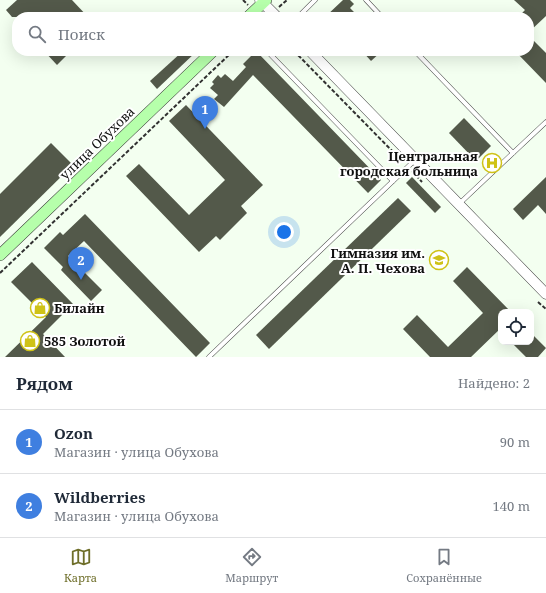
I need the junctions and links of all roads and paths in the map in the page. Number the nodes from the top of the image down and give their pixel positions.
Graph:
1 (243, 0) edge
2 (316, 0) edge
3 (366, 0) edge
4 (263, 1) edge
5 (247, 4) dead end
6 (253, 12) edge
7 (273, 12) edge
8 (303, 12) edge
9 (377, 12) edge
10 (208, 56) edge
11 (228, 56) edge
12 (271, 56) edge
13 (299, 56) edge
14 (315, 56) edge
15 (420, 56) edge
16 (546, 122) edge
17 (513, 153) junction
18 (415, 159) junction
19 (407, 167) junction
20 (393, 181) junction
21 (424, 184) dead end
22 (459, 204) junction
23 (0, 255) edge
24 (0, 273) edge
25 (546, 294) edge
26 (536, 300) dead end
27 (546, 309) edge
28 (209, 357) edge

1 - 5 path
2 - 8 lane
3 - 9 lane
4 - 6 main road
4 - 7 street
10 - 23 main road, улица Обухова
11 - 24 path
12 - 20 lane
13 - 19 path
14 - 18 street
15 - 17 lane
16 - 17 lane
17 - 22 lane
18 - 19 lane
18 - 22 street
19 - 20 lane
19 - 21 path
20 - 28 lane
22 - 25 street
26 - 27 path

